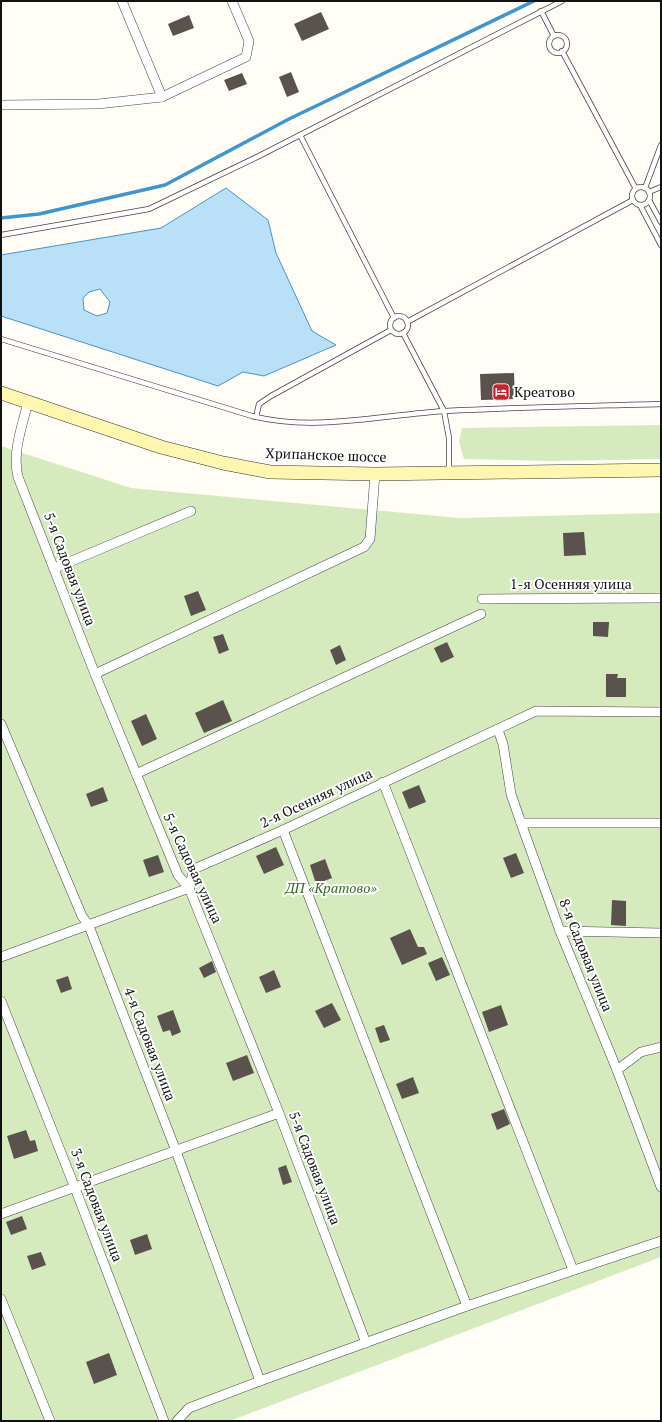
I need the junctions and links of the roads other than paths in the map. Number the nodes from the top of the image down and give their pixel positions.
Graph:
1 (122, 1) edge
2 (232, 1) edge
3 (562, 1) edge
4 (541, 11) junction
5 (554, 36) junction
6 (562, 51) junction
7 (162, 97) junction
8 (1, 105) edge
9 (300, 134) junction
10 (661, 145) edge
11 (661, 187) edge
12 (645, 188) junction
13 (636, 189) junction
14 (650, 192) junction
15 (634, 200) junction
16 (649, 200) junction
17 (640, 205) junction
18 (661, 222) edge
19 (1, 235) edge
20 (661, 245) edge
21 (394, 318) junction
22 (407, 322) junction
23 (391, 330) junction
24 (403, 333) junction
25 (1, 339) edge
26 (1, 393) edge
27 (28, 402) junction
28 (661, 404) edge
29 (444, 412) junction
30 (256, 417) junction
31 (661, 470) edge
32 (375, 474) junction
33 (449, 474) junction
34 (191, 511) dead end
35 (55, 568) junction
36 (482, 598) dead end
37 (661, 598) edge
38 (481, 614) dead end
39 (95, 674) junction
40 (661, 712) edge
41 (1, 724) edge
42 (498, 730) junction
43 (136, 774) junction
44 (383, 782) junction
45 (521, 823) junction
46 (661, 823) edge
47 (283, 830) junction
48 (190, 888) junction
49 (89, 926) junction
50 (560, 931) junction
51 (661, 932) edge
52 (1, 957) edge
53 (1, 1001) edge
54 (661, 1047) edge
55 (617, 1070) junction
56 (279, 1113) junction
57 (176, 1151) junction
58 (661, 1187) edge
59 (75, 1188) junction
60 (1, 1214) edge
61 (661, 1241) edge
62 (573, 1270) junction
63 (1, 1299) edge
64 (467, 1306) junction
65 (366, 1343) junction
66 (260, 1381) junction
67 (50, 1421) edge
68 (164, 1421) edge
69 (177, 1421) edge

1 - 7 street
2 - 7 street
3 - 4 lane
4 - 5 lane
4 - 9 lane
5 - 6 lane
5 - 6 lane
6 - 13 lane
7 - 8 street
9 - 19 lane
9 - 21 lane
10 - 12 lane
11 - 14 lane
12 - 13 lane
12 - 14 lane
13 - 15 lane
14 - 16 lane
15 - 17 lane
15 - 22 lane
16 - 17 lane
16 - 18 lane
17 - 20 lane
21 - 22 lane
21 - 23 lane
22 - 24 lane
23 - 24 lane
23 - 30 lane
24 - 29 lane
25 - 30 lane
26 - 27 main road, Хрипанское шоссе
27 - 32 main road, Хрипанское шоссе
27 - 35 street, 5-я Садовая улица
28 - 29 lane
29 - 30 lane
29 - 33 lane
31 - 33 main road, Хрипанское шоссе
32 - 33 main road, Хрипанское шоссе
32 - 39 street
34 - 35 street
35 - 39 street, 5-я Садовая улица
36 - 37 street, 1-я Осенняя улица
38 - 43 street
39 - 43 street, 5-я Садовая улица
40 - 42 street, 2-я Осенняя улица
41 - 49 street, 4-я Садовая улица
42 - 44 street, 2-я Осенняя улица
42 - 45 street, 8-я Садовая улица
43 - 48 street, 5-я Садовая улица
44 - 47 street, 2-я Осенняя улица
44 - 62 street
45 - 46 street
45 - 50 street, 8-я Садовая улица
47 - 48 street, 2-я Осенняя улица
47 - 64 street
48 - 49 street
48 - 56 street, 5-я Садовая улица
49 - 52 street
49 - 57 street, 4-я Садовая улица
50 - 51 street
50 - 55 street, 8-я Садовая улица
53 - 59 street, 3-я Садовая улица
54 - 55 street
55 - 58 street, 8-я Садовая улица
56 - 57 street
56 - 65 street, 5-я Садовая улица
57 - 59 street
57 - 66 street, 4-я Садовая улица
59 - 60 street
59 - 68 street, 3-я Садовая улица
61 - 62 street
62 - 64 street
63 - 67 street
64 - 65 street
65 - 66 street
66 - 69 street

